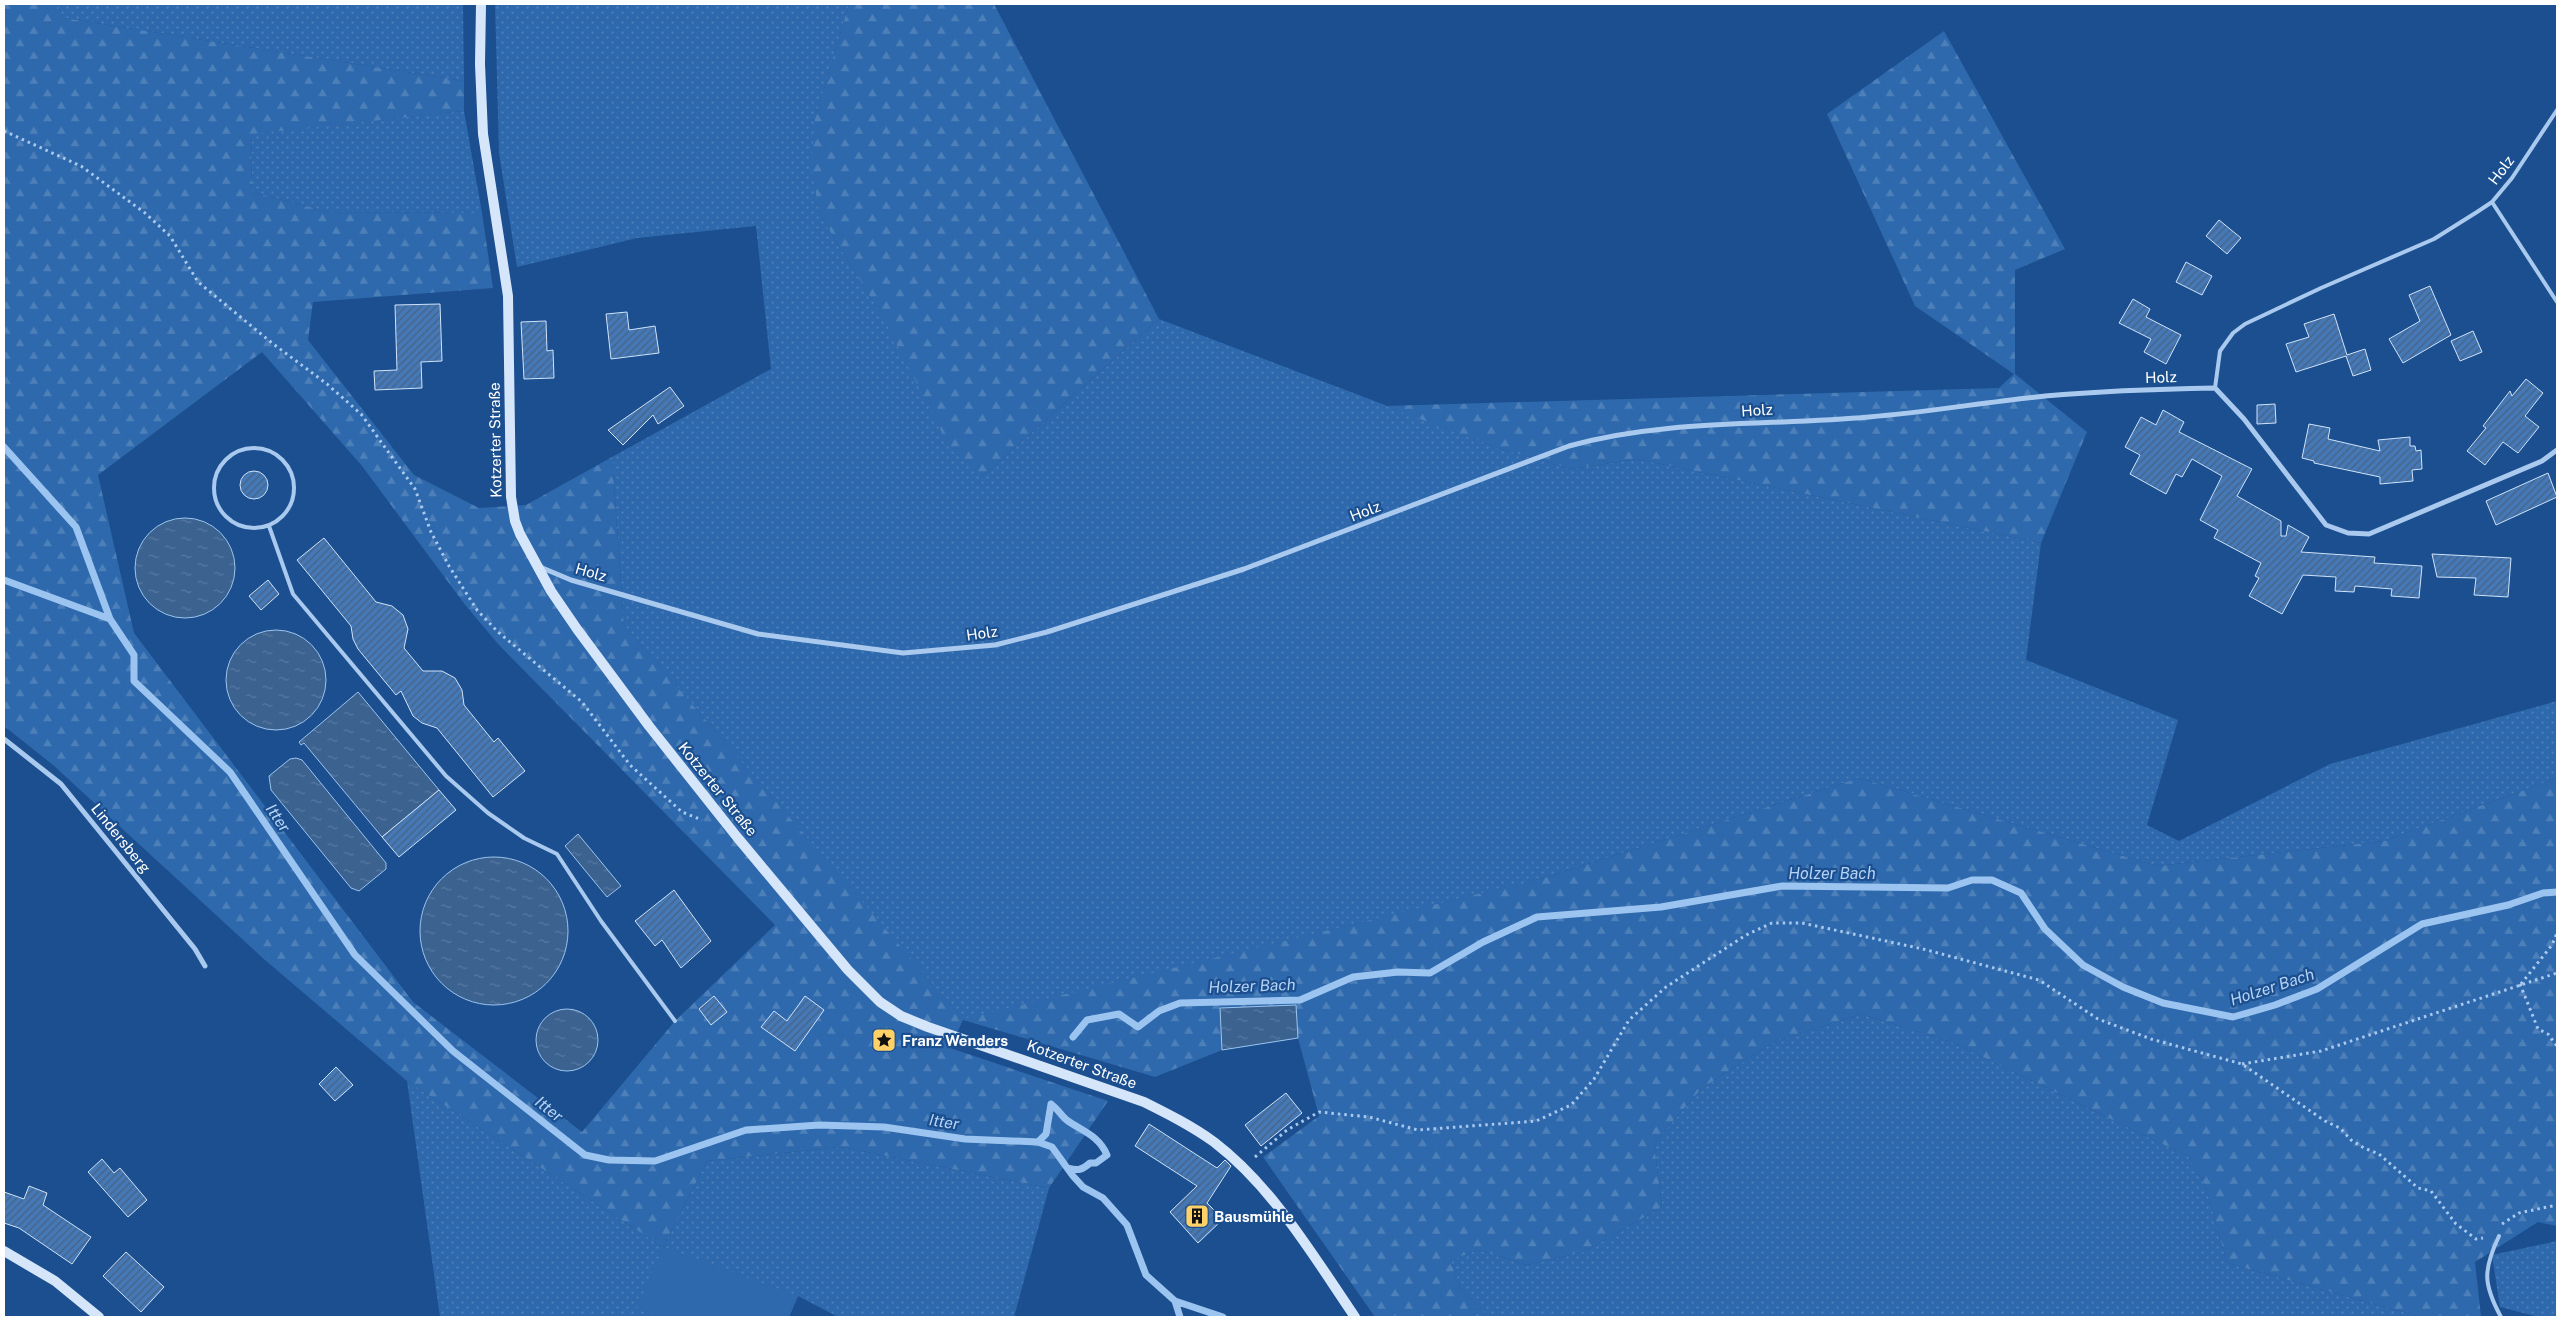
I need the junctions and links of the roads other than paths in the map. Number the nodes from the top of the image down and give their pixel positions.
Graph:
1 (482, 4) edge
2 (2557, 110) edge
3 (2492, 202) junction
4 (2557, 302) edge
5 (2215, 388) junction
6 (2557, 450) edge
7 (268, 526) junction
8 (537, 566) junction
9 (4, 739) edge
10 (205, 966) dead end
11 (675, 1022) dead end
12 (2499, 1236) road end
13 (4, 1251) edge
14 (99, 1317) edge
15 (1355, 1317) edge
16 (2502, 1317) edge

1 - 8 street, Kotzerter Straße
2 - 3 lane, Holz
3 - 4 lane
3 - 5 lane, Holz
5 - 6 street
5 - 8 street, Holz
7 - 7 lane
7 - 11 lane
8 - 15 street, Kotzerter Straße
9 - 10 street, Lindersberg
12 - 16 lane
13 - 14 street

